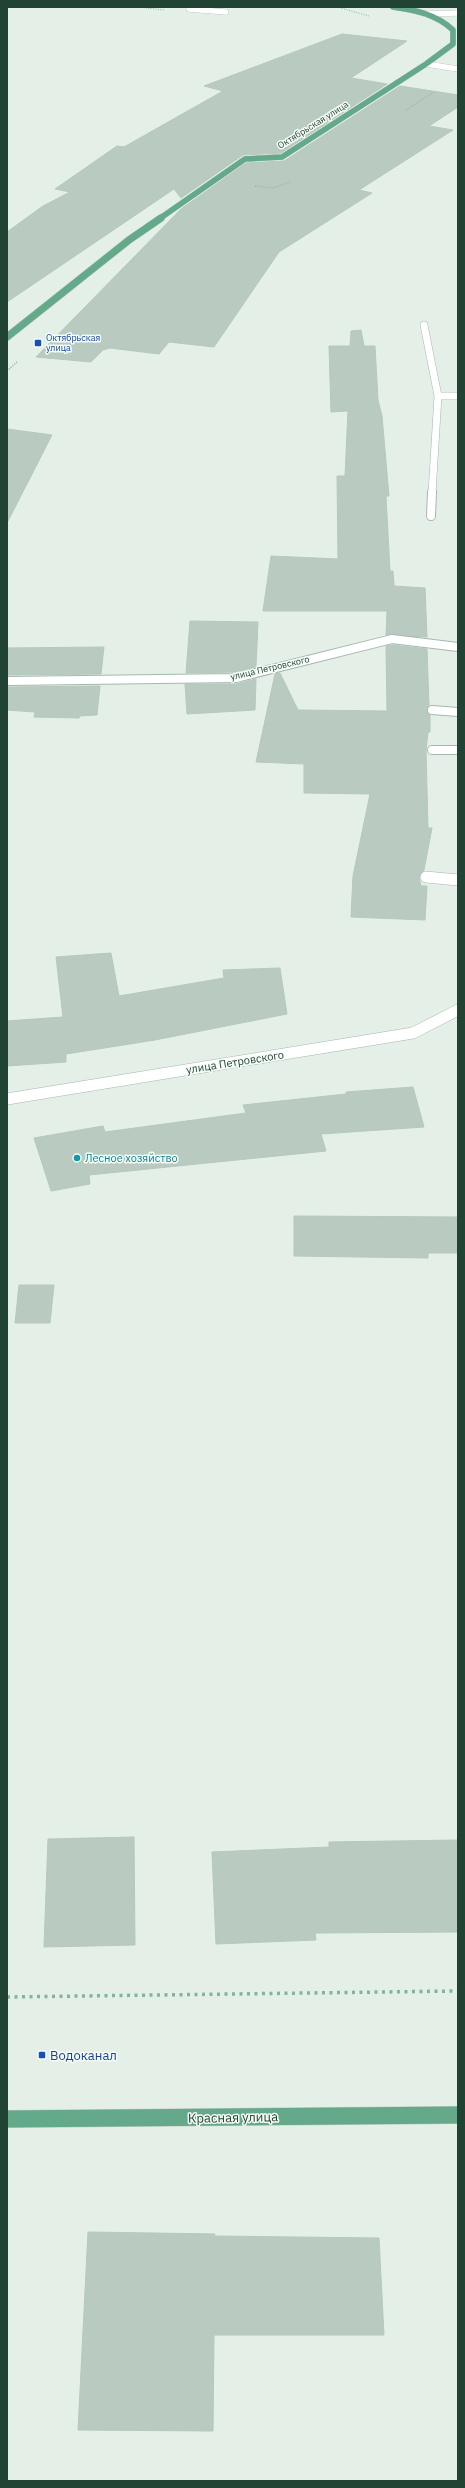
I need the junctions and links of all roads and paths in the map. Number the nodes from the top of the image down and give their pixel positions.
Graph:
1 (393, 7) edge
2 (188, 10) edge
3 (226, 12) dead end
4 (458, 13) edge
5 (425, 14) junction
6 (456, 34) edge
7 (426, 64) junction
8 (458, 69) edge
9 (439, 89) dead end
10 (401, 113) dead end
11 (293, 180) dead end
12 (252, 185) dead end
13 (424, 324) dead end
14 (7, 337) edge
15 (22, 358) dead end
16 (7, 371) edge
17 (438, 396) junction
18 (458, 396) edge
19 (431, 516) dead end
20 (458, 647) edge
21 (7, 681) edge
22 (432, 710) dead end
23 (458, 712) edge
24 (432, 750) dead end
25 (458, 750) edge
26 (426, 877) dead end
27 (458, 880) edge
28 (458, 1010) edge
29 (7, 1099) edge
30 (458, 1991) edge
31 (7, 1997) edge
32 (458, 2115) edge
33 (7, 2119) edge

1 - 5 main road, Октябрьская улица
2 - 3 street
4 - 5 street
5 - 6 main road, Октябрьская улица
6 - 7 main road, Октябрьская улица
7 - 8 street
7 - 14 main road, Октябрьская улица
9 - 10 path
11 - 12 path
13 - 17 street
15 - 16 path
17 - 18 street
17 - 19 street
20 - 21 street, улица Петровского
22 - 23 street
24 - 25 street
26 - 27 street
28 - 29 street, улица Петровского
30 - 31 path
32 - 33 main road, Красная улица

